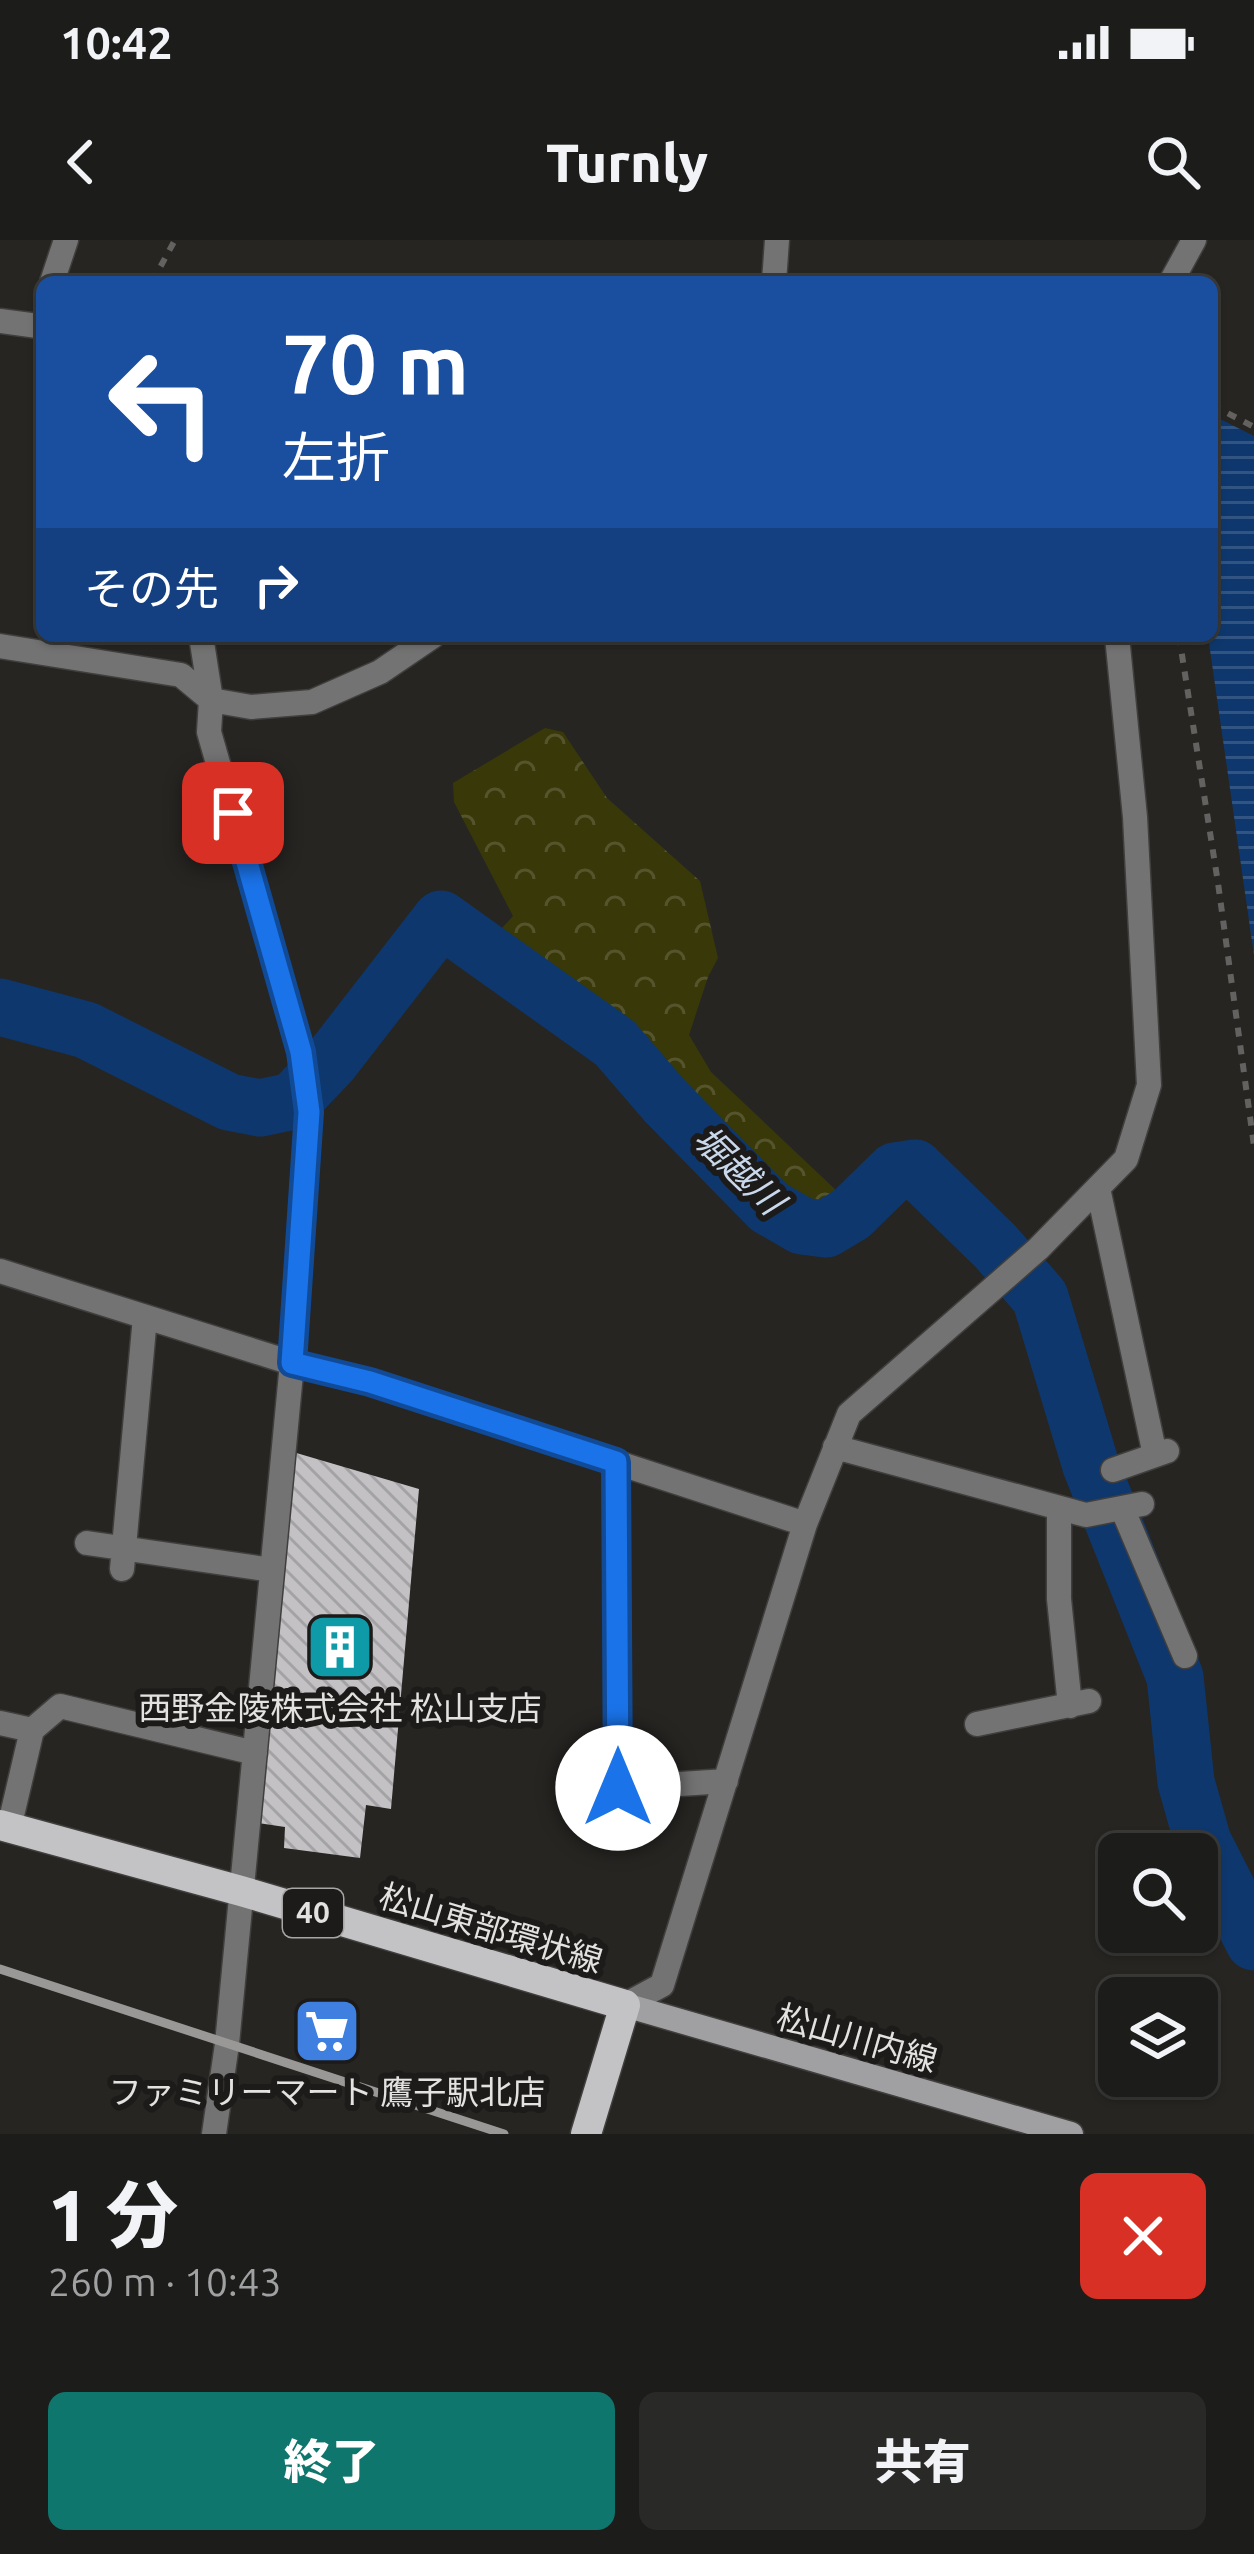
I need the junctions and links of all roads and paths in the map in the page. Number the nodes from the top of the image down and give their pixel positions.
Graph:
1 (66, 240) edge
2 (175, 240) edge
3 (777, 240) edge
4 (1194, 240) edge
5 (54, 276) edge
6 (155, 276) edge
7 (774, 276) edge
8 (1174, 276) edge
9 (0, 321) edge
10 (36, 324) edge
11 (1218, 408) edge
12 (1254, 427) edge
13 (202, 642) edge
14 (424, 642) edge
15 (1118, 642) edge
16 (1180, 642) edge
17 (0, 646) edge
18 (211, 700) junction
19 (1254, 1146) edge
20 (1098, 1188) junction
21 (0, 1271) edge
22 (145, 1317) junction
23 (292, 1363) junction
24 (835, 1447) junction
25 (616, 1462) junction
26 (1113, 1470) dead end
27 (1059, 1508) junction
28 (805, 1524) junction
29 (87, 1543) dead end
30 (123, 1558) junction
31 (272, 1570) junction
32 (1185, 1656) dead end
33 (0, 1723) edge
34 (977, 1724) dead end
35 (32, 1730) junction
36 (255, 1753) junction
37 (726, 1781) junction
38 (618, 1788) junction
39 (588, 1790) dead end
40 (5, 1826) edge
41 (241, 1891) junction
42 (625, 2006) junction
43 (214, 2134) edge
44 (586, 2134) edge
45 (1071, 2134) edge

1 - 5 street
2 - 6 path
3 - 7 street
4 - 8 street
9 - 10 street
11 - 12 path
13 - 18 street
14 - 18 street
15 - 20 street
16 - 19 path
17 - 18 street
18 - 23 street
20 - 24 street
20 - 26 street
21 - 22 street
22 - 23 street
22 - 30 street
23 - 25 street
23 - 31 street
24 - 27 street
24 - 28 street
25 - 28 street
25 - 38 street
27 - 32 street
27 - 34 street
28 - 37 street
29 - 30 street
30 - 31 street
31 - 36 street
33 - 35 street
35 - 36 street
35 - 40 street
36 - 41 street
37 - 38 street
37 - 42 street
38 - 39 street
40 - 41 main road, 松山東部環状線 / 40
41 - 42 main road, 松山東部環状線 / 40
41 - 43 street
42 - 44 main road, 松山東部環状線
42 - 45 main road, 松山川内線

